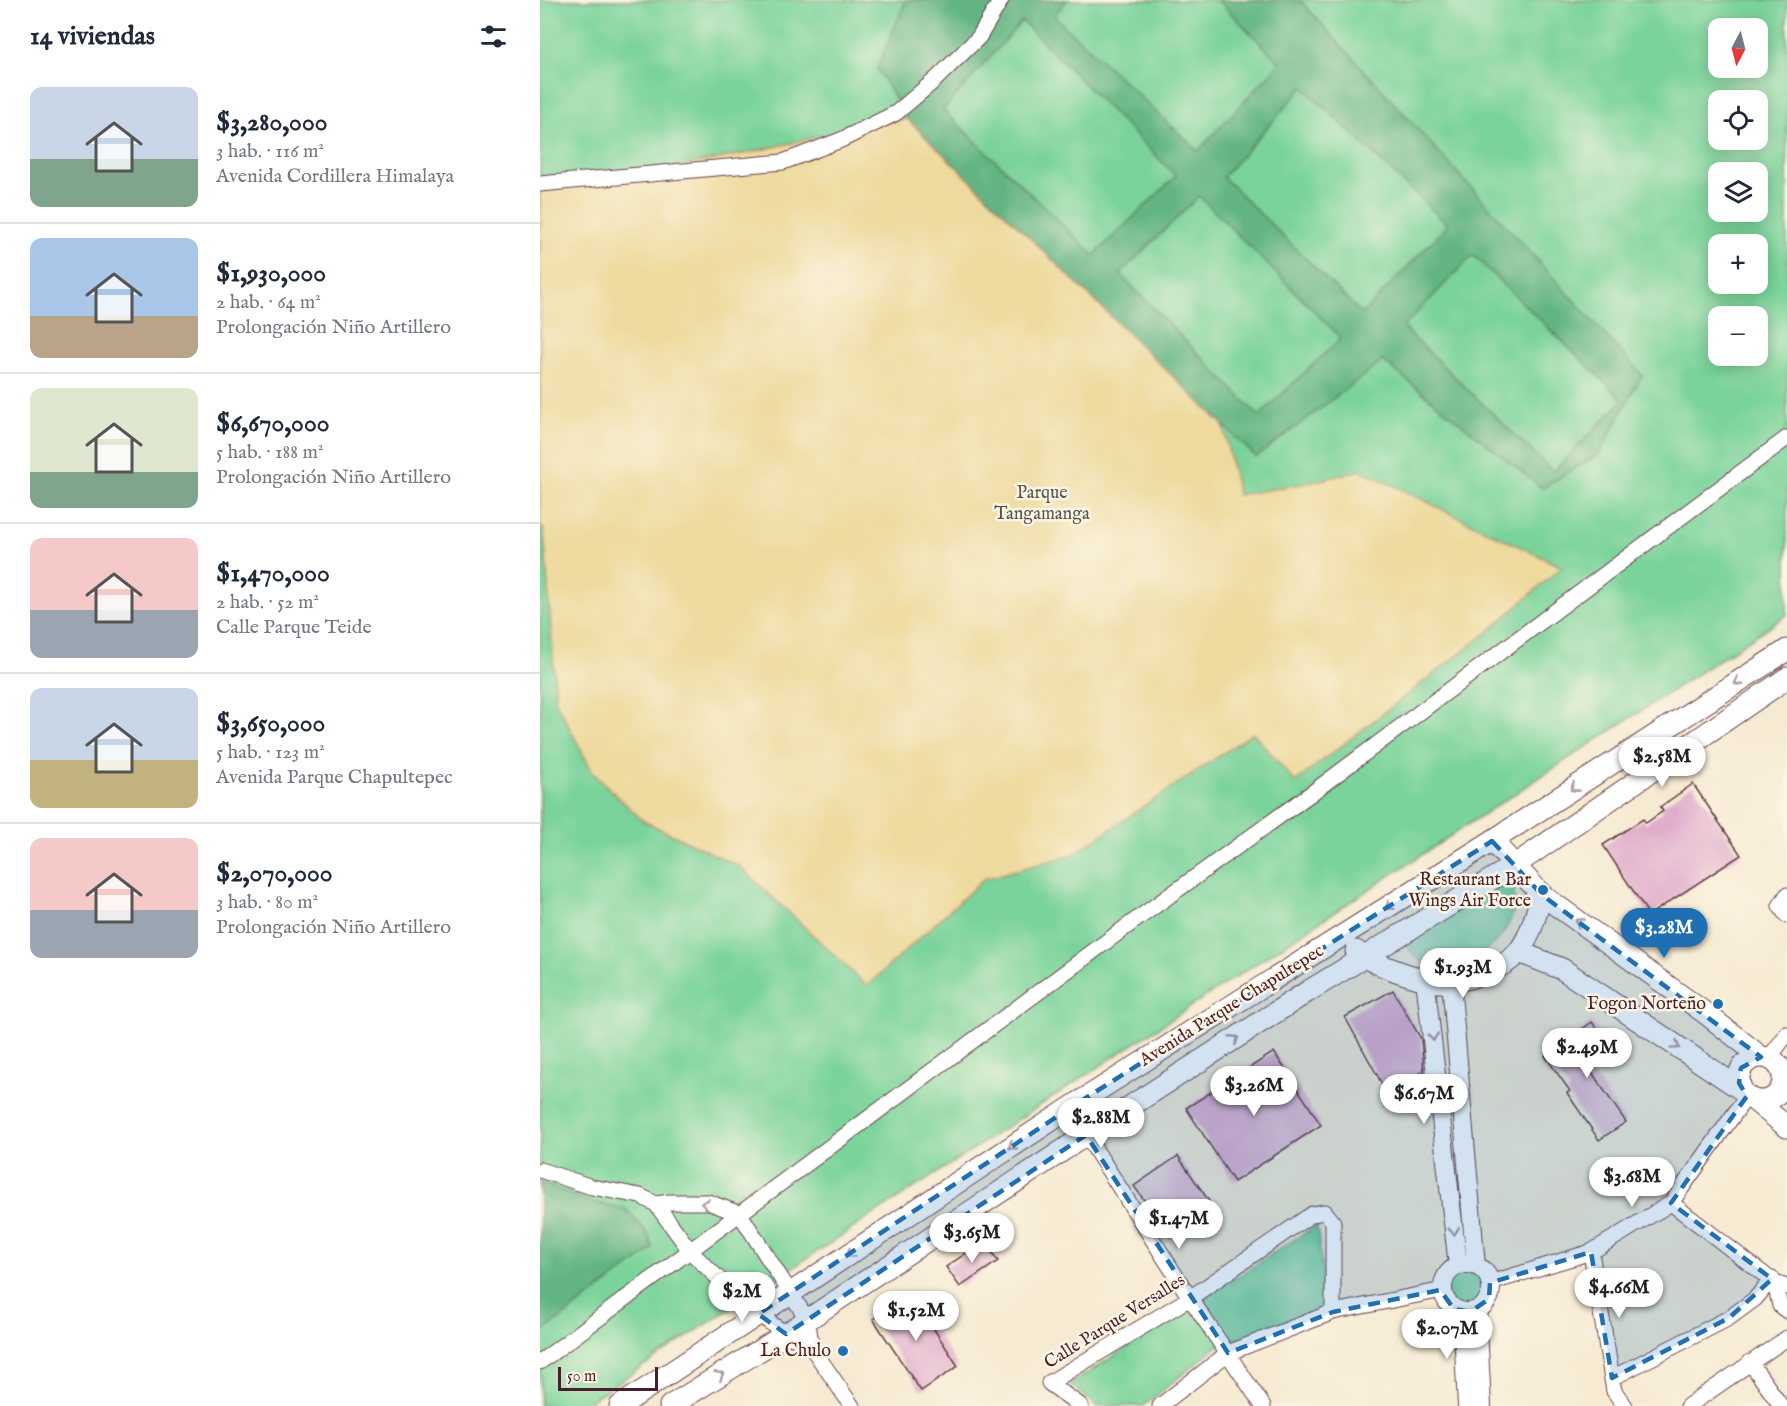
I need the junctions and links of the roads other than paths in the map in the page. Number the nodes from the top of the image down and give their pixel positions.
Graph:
1 (1001, 0) edge
2 (540, 184) edge
3 (1787, 438) edge
4 (1787, 650) edge
5 (1787, 678) edge
6 (1492, 842) junction
7 (1515, 865) junction
8 (1542, 895) junction
9 (1787, 895) edge
10 (1787, 916) edge
11 (1339, 938) junction
12 (1519, 952) junction
13 (1363, 957) junction
14 (1425, 979) junction
15 (1451, 982) junction
16 (1787, 1034) edge
17 (1765, 1058) junction
18 (1785, 1077) edge
19 (1747, 1096) junction
20 (1070, 1108) junction
21 (1787, 1127) edge
22 (1086, 1135) junction
23 (540, 1170) edge
24 (1671, 1203) junction
25 (656, 1204) junction
26 (740, 1214) junction
27 (691, 1252) junction
28 (1591, 1252) junction
29 (1467, 1266) junction
30 (1778, 1283) edge
31 (1490, 1284) junction
32 (1443, 1290) junction
33 (790, 1294) junction
34 (1190, 1298) junction
35 (1470, 1311) junction
36 (1787, 1311) edge
37 (1333, 1312) junction
38 (758, 1314) junction
39 (807, 1319) junction
40 (786, 1334) junction
41 (1787, 1338) edge
42 (812, 1348) junction
43 (1228, 1353) junction
44 (540, 1362) edge
45 (1750, 1362) junction
46 (667, 1374) junction
47 (1611, 1392) edge
48 (680, 1403) edge
49 (620, 1406) edge
50 (852, 1406) edge
51 (1081, 1406) edge
52 (1160, 1406) edge
53 (1263, 1406) edge
54 (1467, 1406) edge
55 (1482, 1406) edge
56 (1625, 1406) edge
57 (1688, 1406) edge
58 (1781, 1406) edge

1 - 2 street
3 - 26 street
4 -> 6 main road, Avenida Parque Chapultepec
5 - 7 main road, Avenida Parque Chapultepec
6 - 7 main road
6 -> 11 main road, Avenida Parque Chapultepec
7 - 8 main road
7 - 13 main road, Avenida Parque Chapultepec
8 - 12 main road
17 -> 8 main road
9 - 10 street
11 - 13 main road
11 - 20 main road, Avenida Parque Chapultepec
12 - 15 main road
12 -> 19 main road
13 - 14 main road
22 -> 13 main road, Avenida Parque Chapultepec
14 - 15 main road
14 -> 29 street
15 - 29 street
16 - 17 street
17 - 18 main road
17 - 19 main road
18 - 19 main road
19 - 21 main road
19 - 24 street
20 - 22 street
20 -> 33 main road, Avenida Parque Chapultepec
22 - 34 street
22 - 39 main road, Avenida Parque Chapultepec
23 - 25 street
24 - 28 street
24 - 30 street
26 -> 25 street
25 - 27 street
26 - 27 street
26 - 33 street
27 - 38 street
27 - 44 street
28 - 31 street
28 - 47 street
29 - 31 street
29 - 32 street
30 - 36 street
30 - 47 street
31 - 35 street
32 - 35 street
32 - 37 street
33 - 38 main road, Avenida Parque Chapultepec
33 - 39 street
34 - 37 street, Calle Parque Versalles
34 - 43 street
34 - 51 street, Calle Parque Versalles
35 - 54 street
35 - 55 street
37 - 43 street
38 - 40 street
38 - 46 main road, Avenida Parque Chapultepec
39 - 40 main road, Avenida Parque Chapultepec
39 - 42 street
40 - 42 street
48 -> 40 main road, Avenida Parque Chapultepec
41 - 45 street
42 - 50 street
43 - 52 street
43 - 53 street
45 - 57 street
45 - 58 street
46 - 48 street
46 - 49 main road, Avenida Parque Chapultepec
47 - 56 street

